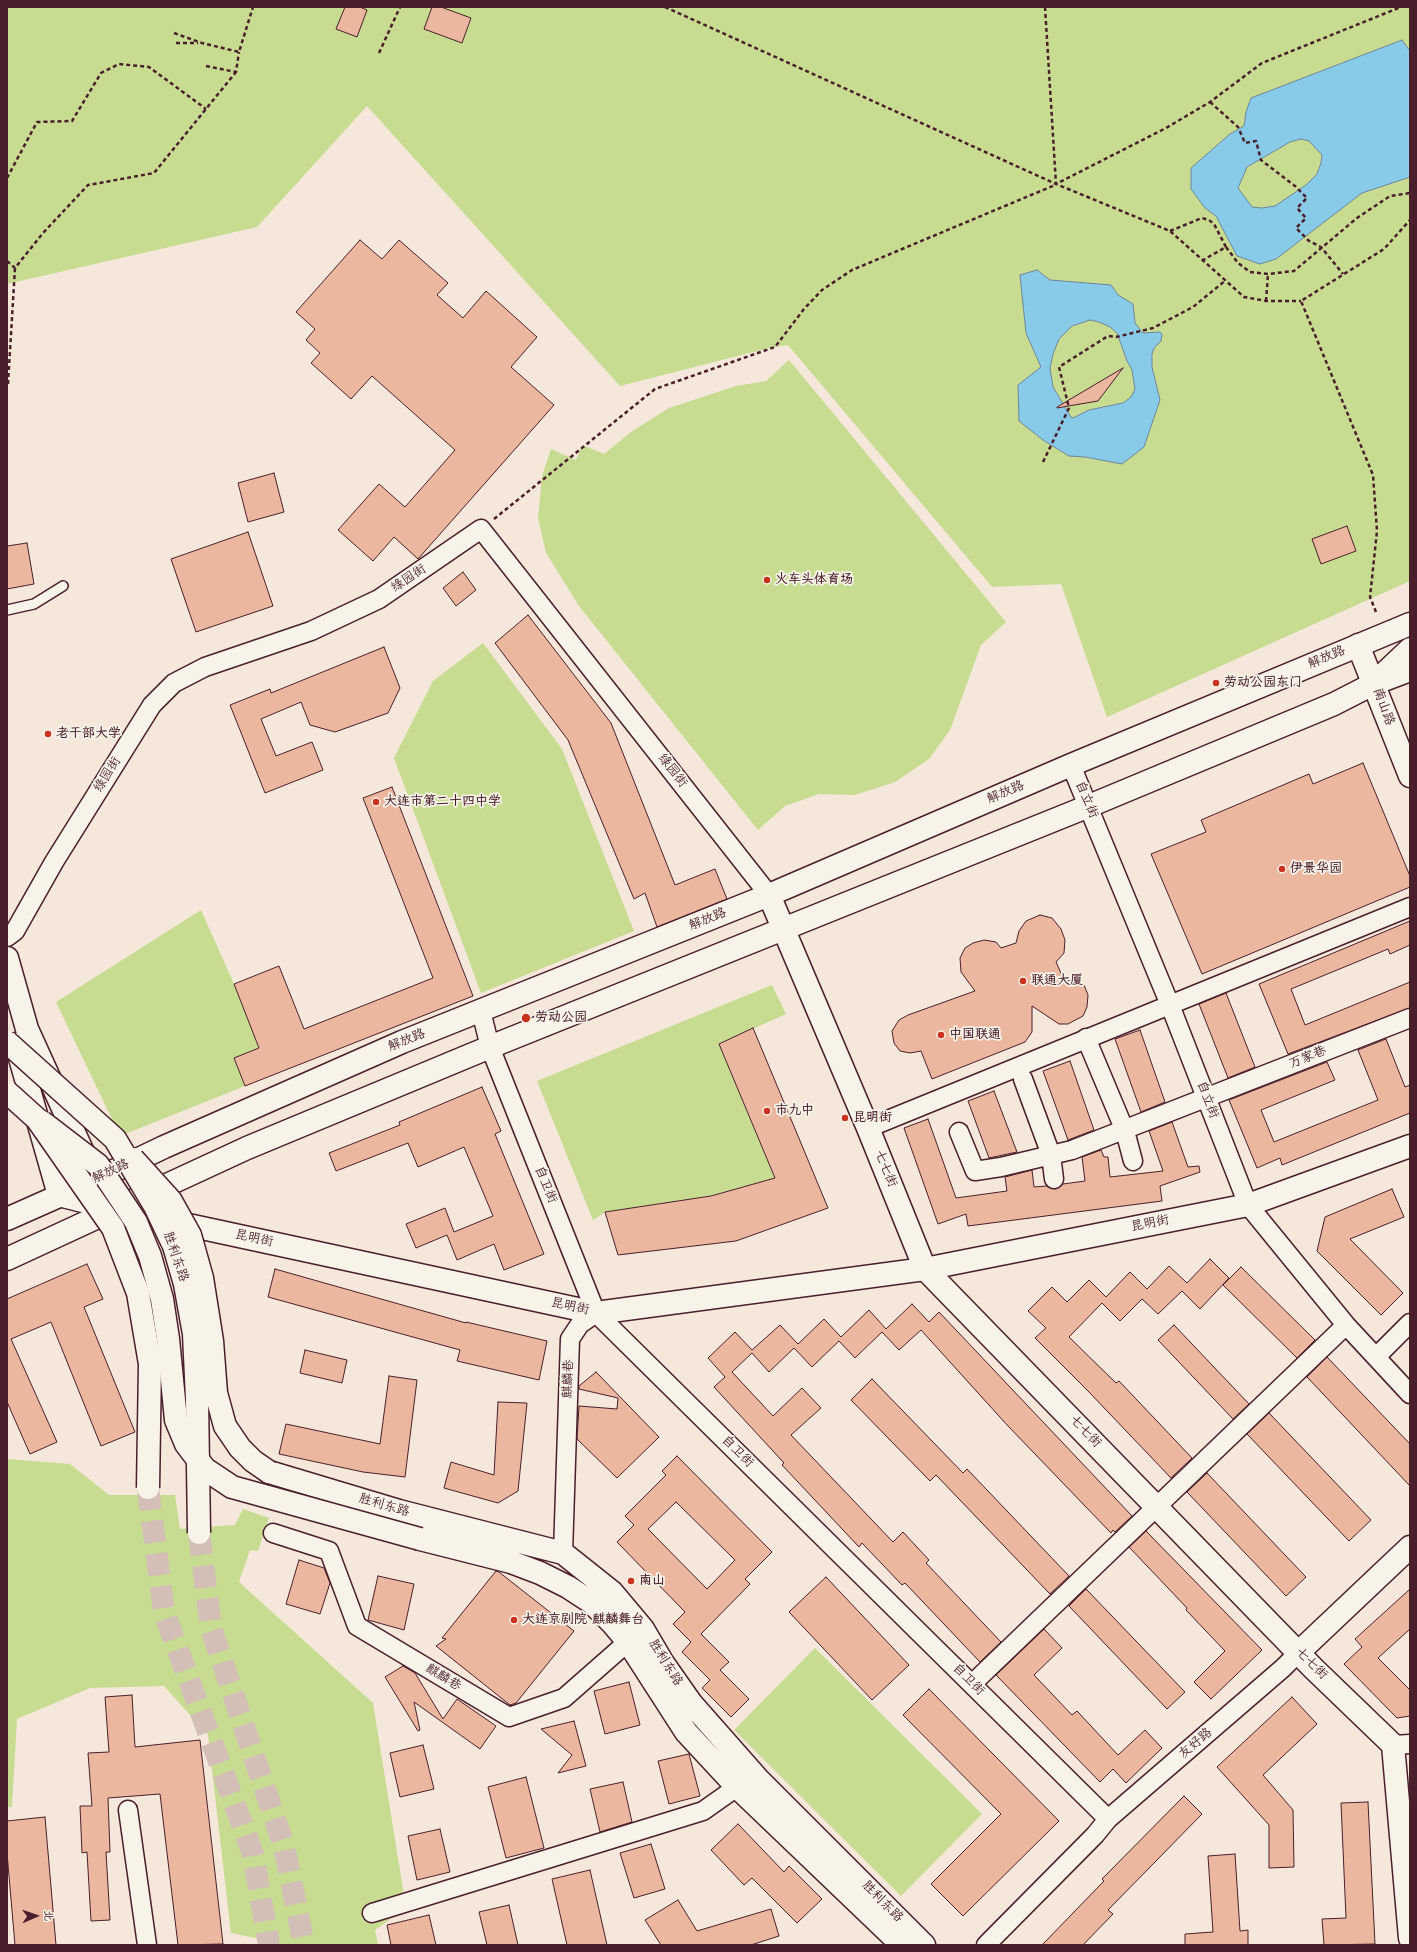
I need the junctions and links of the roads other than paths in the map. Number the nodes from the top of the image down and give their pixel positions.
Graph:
1 (63, 586) dead end
2 (7, 610) edge
3 (1410, 624) edge
4 (1358, 645) junction
5 (1410, 649) edge
6 (1410, 670) edge
7 (1374, 684) junction
8 (1406, 752) edge
9 (1071, 765) junction
10 (1410, 776) edge
11 (1089, 806) junction
12 (769, 895) junction
13 (1410, 906) edge
14 (784, 930) junction
15 (11, 934) edge
16 (7, 958) edge
17 (1170, 1005) junction
18 (481, 1011) junction
19 (1410, 1018) edge
20 (13, 1028) edge
21 (1086, 1038) junction
22 (490, 1047) junction
23 (1023, 1079) dead end
24 (7, 1092) edge
25 (1206, 1098) junction
26 (37, 1119) junction
27 (868, 1128) junction
28 (1125, 1130) junction
29 (959, 1132) dead end
30 (115, 1139) junction
31 (1410, 1146) edge
32 (1052, 1155) junction
33 (1133, 1162) dead end
34 (1054, 1179) dead end
35 (95, 1180) junction
36 (59, 1195) junction
37 (1248, 1205) junction
38 (114, 1209) junction
39 (7, 1219) edge
40 (7, 1259) edge
41 (925, 1269) junction
42 (596, 1313) junction
43 (1410, 1323) edge
44 (1346, 1325) junction
45 (1376, 1357) junction
46 (1410, 1394) edge
47 (148, 1488) tunnel mouth
48 (1158, 1507) junction
49 (199, 1533) tunnel mouth
50 (273, 1533) dead end
51 (1410, 1546) edge
52 (563, 1553) junction
53 (636, 1635) junction
54 (1299, 1652) junction
55 (972, 1684) junction
56 (1402, 1744) edge
57 (758, 1779) junction
58 (737, 1787) junction
59 (128, 1810) dead end
60 (1108, 1819) junction
61 (372, 1913) dead end
62 (1410, 1938) edge
63 (147, 1945) edge
64 (902, 1945) edge
65 (924, 1945) edge
66 (986, 1945) edge

1 - 2 lane
3 - 4 main road, 解放路
4 - 7 main road
4 - 9 main road, 解放路
5 - 7 main road, 南山路
6 - 7 main road
7 - 8 main road, 南山路
7 - 11 main road
8 - 10 main road, 南山路
9 - 11 street, 自立街
9 - 12 main road, 解放路
11 - 14 main road
11 - 17 street, 自立街
12 - 14 main road, 七七街
12 - 15 street, 绿园街
12 - 18 main road, 解放路
13 - 17 street
14 - 22 main road
14 - 27 main road, 七七街
16 - 20 main road
17 - 21 street
17 - 25 street, 自立街
18 - 22 street, 自卫街
18 - 35 main road, 解放路
19 - 25 street, 万家巷
20 - 30 main road, 胜利东路, bridge
20 - 35 main road
20 - 36 main road
21 - 27 street
21 - 28 street
22 - 38 main road
22 - 42 street, 自卫街
23 - 32 street
24 - 26 main road, bridge
25 - 28 street, 万家巷
25 - 37 street, 自立街
26 - 47 main road, bridge
26 - 53 main road, bridge
27 - 41 main road, 七七街
28 - 32 street, 万家巷
28 - 33 street
29 - 32 street, 万家巷
30 - 49 main road, 胜利东路, bridge
30 - 52 main road, 胜利东路, bridge
31 - 37 main road, 昆明街
32 - 34 street
35 - 36 main road, 解放路
36 - 38 main road, 昆明街
36 - 39 main road, 解放路
37 - 41 main road, 昆明街
37 - 44 street, 自立街
38 - 40 main road
38 - 42 main road, 昆明街
41 - 42 main road, 昆明街
41 - 48 main road, 七七街
42 - 52 street, 麒麟巷
42 - 55 street, 自卫街
43 - 45 street
44 - 45 street, 自立街
44 - 48 street
45 - 46 street, 自立街
48 - 54 main road, 七七街
48 - 55 street
50 - 53 street, 麒麟巷
51 - 54 main road, 友好路
52 - 53 main road, 胜利东路
53 - 57 main road, 胜利东路
53 - 58 main road
54 - 56 main road, 七七街
54 - 60 street, 友好路
55 - 60 street, 自卫街
56 - 62 main road, 七七街
57 - 58 street
57 - 65 main road, 胜利东路
58 - 61 street
58 - 64 main road
59 - 63 street
60 - 66 street, 友好路

